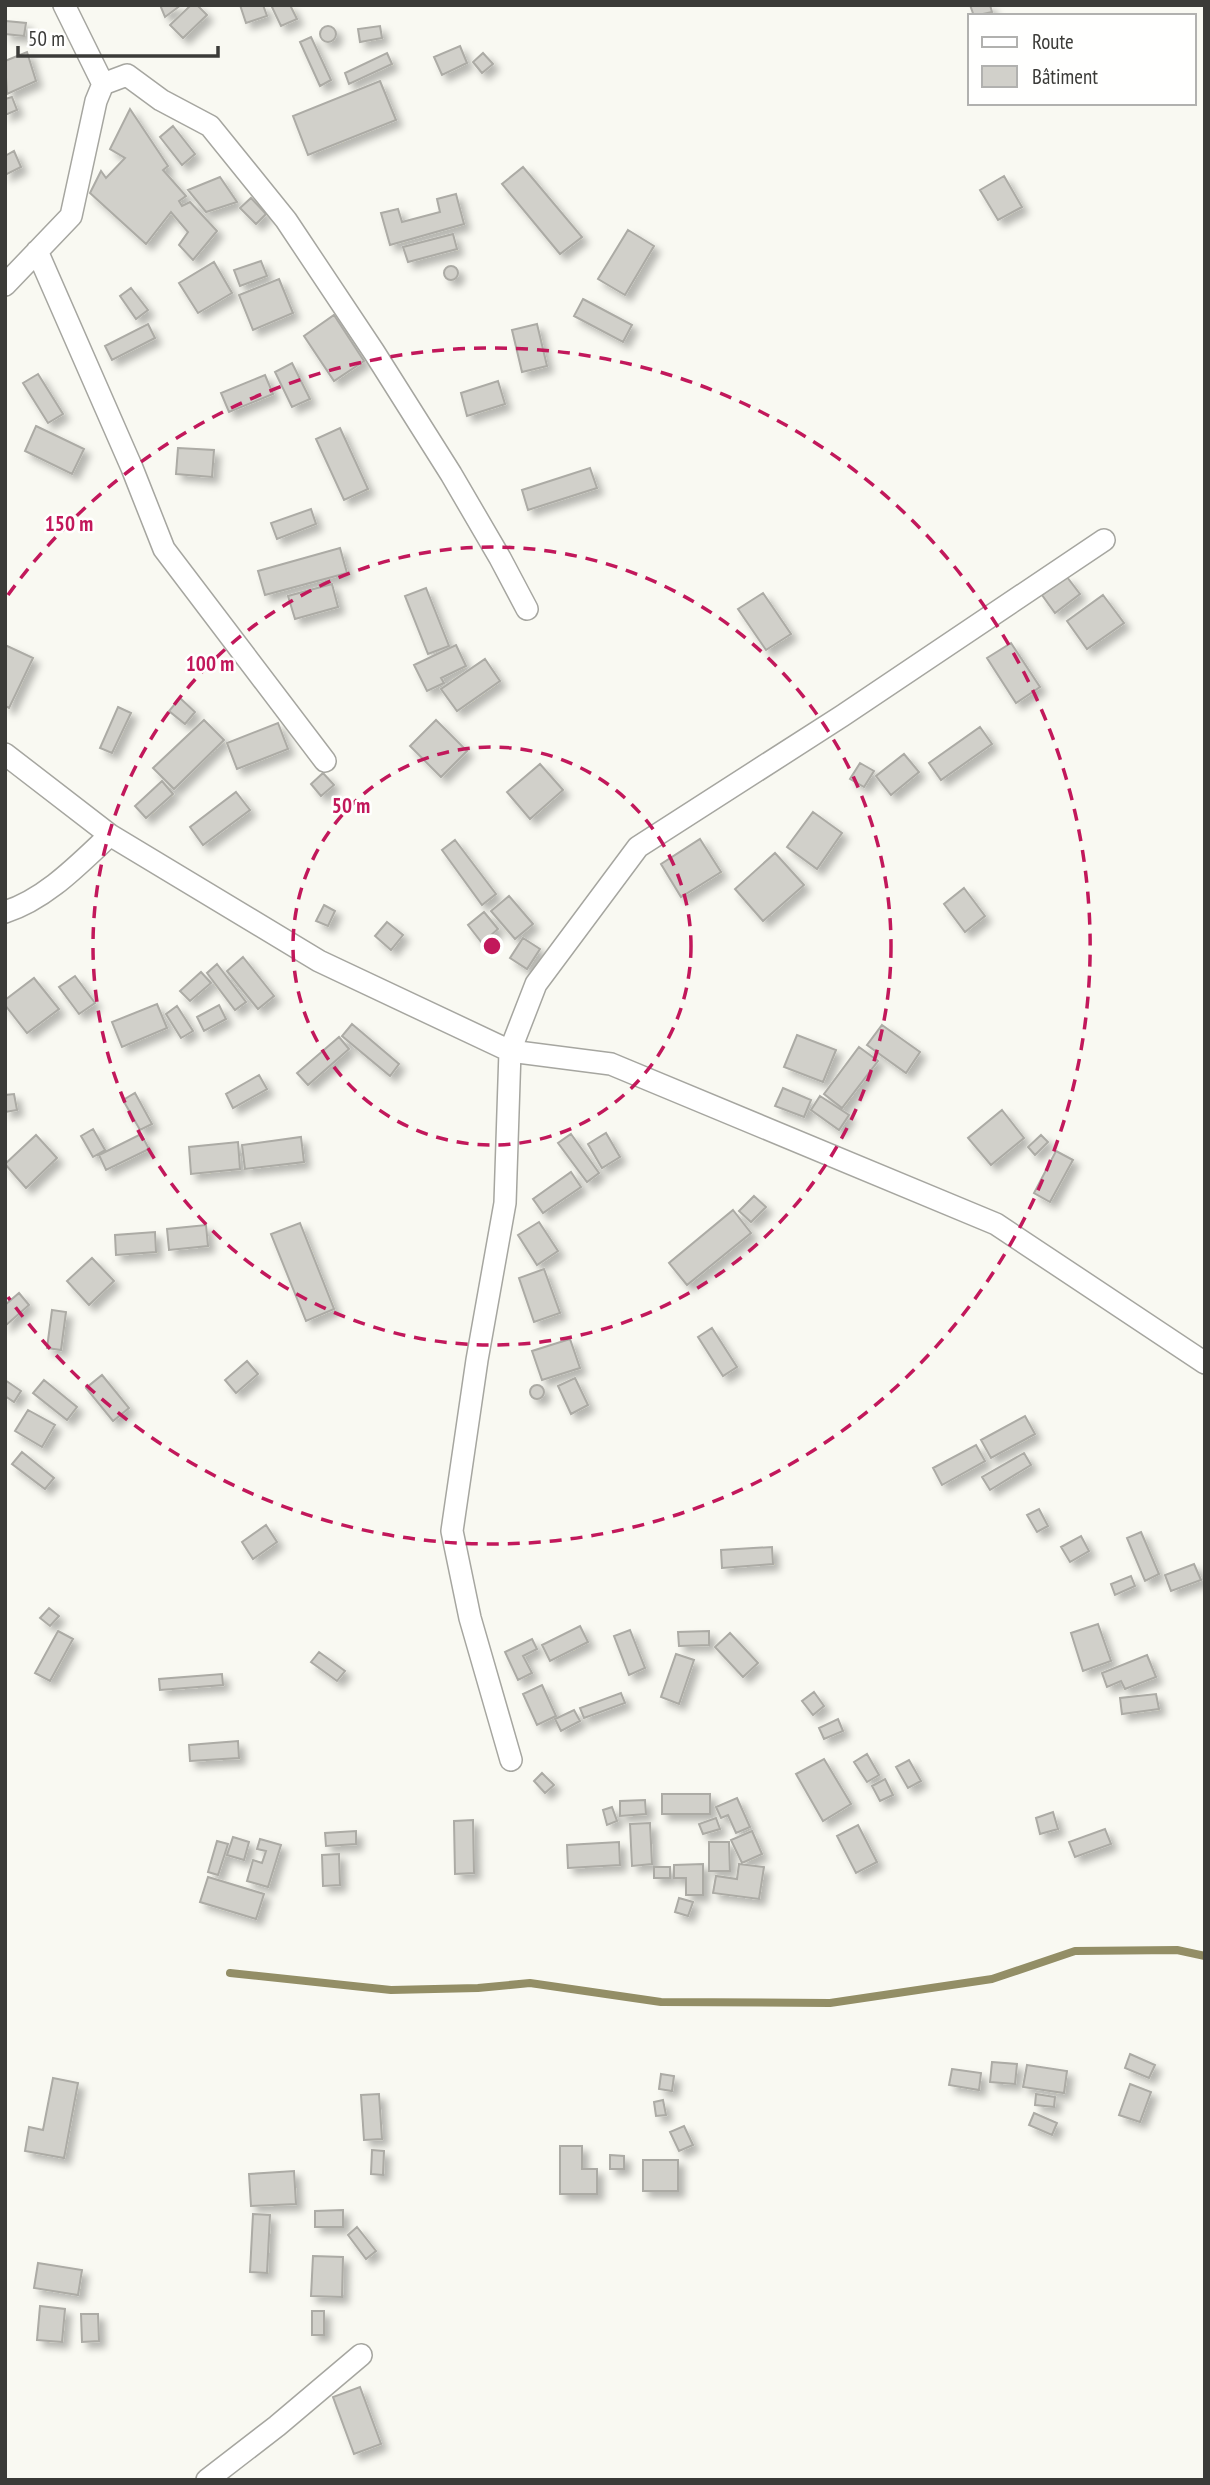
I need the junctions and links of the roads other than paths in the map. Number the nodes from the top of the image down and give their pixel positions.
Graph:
1 (64, 5) edge
2 (103, 84) junction
3 (37, 251) junction
4 (5, 285) edge
5 (1104, 540) dead end
6 (527, 609) dead end
7 (5, 754) edge
8 (325, 761) dead end
9 (110, 835) junction
10 (5, 912) edge
11 (510, 1051) junction
12 (1205, 1363) edge
13 (511, 1760) dead end
14 (361, 2355) dead end
15 (206, 2480) edge

1 - 2 street
2 - 3 street
2 - 6 street
3 - 4 street
3 - 8 street
5 - 11 street
7 - 9 street
9 - 10 street
9 - 11 street
11 - 12 street
11 - 13 street
14 - 15 street

